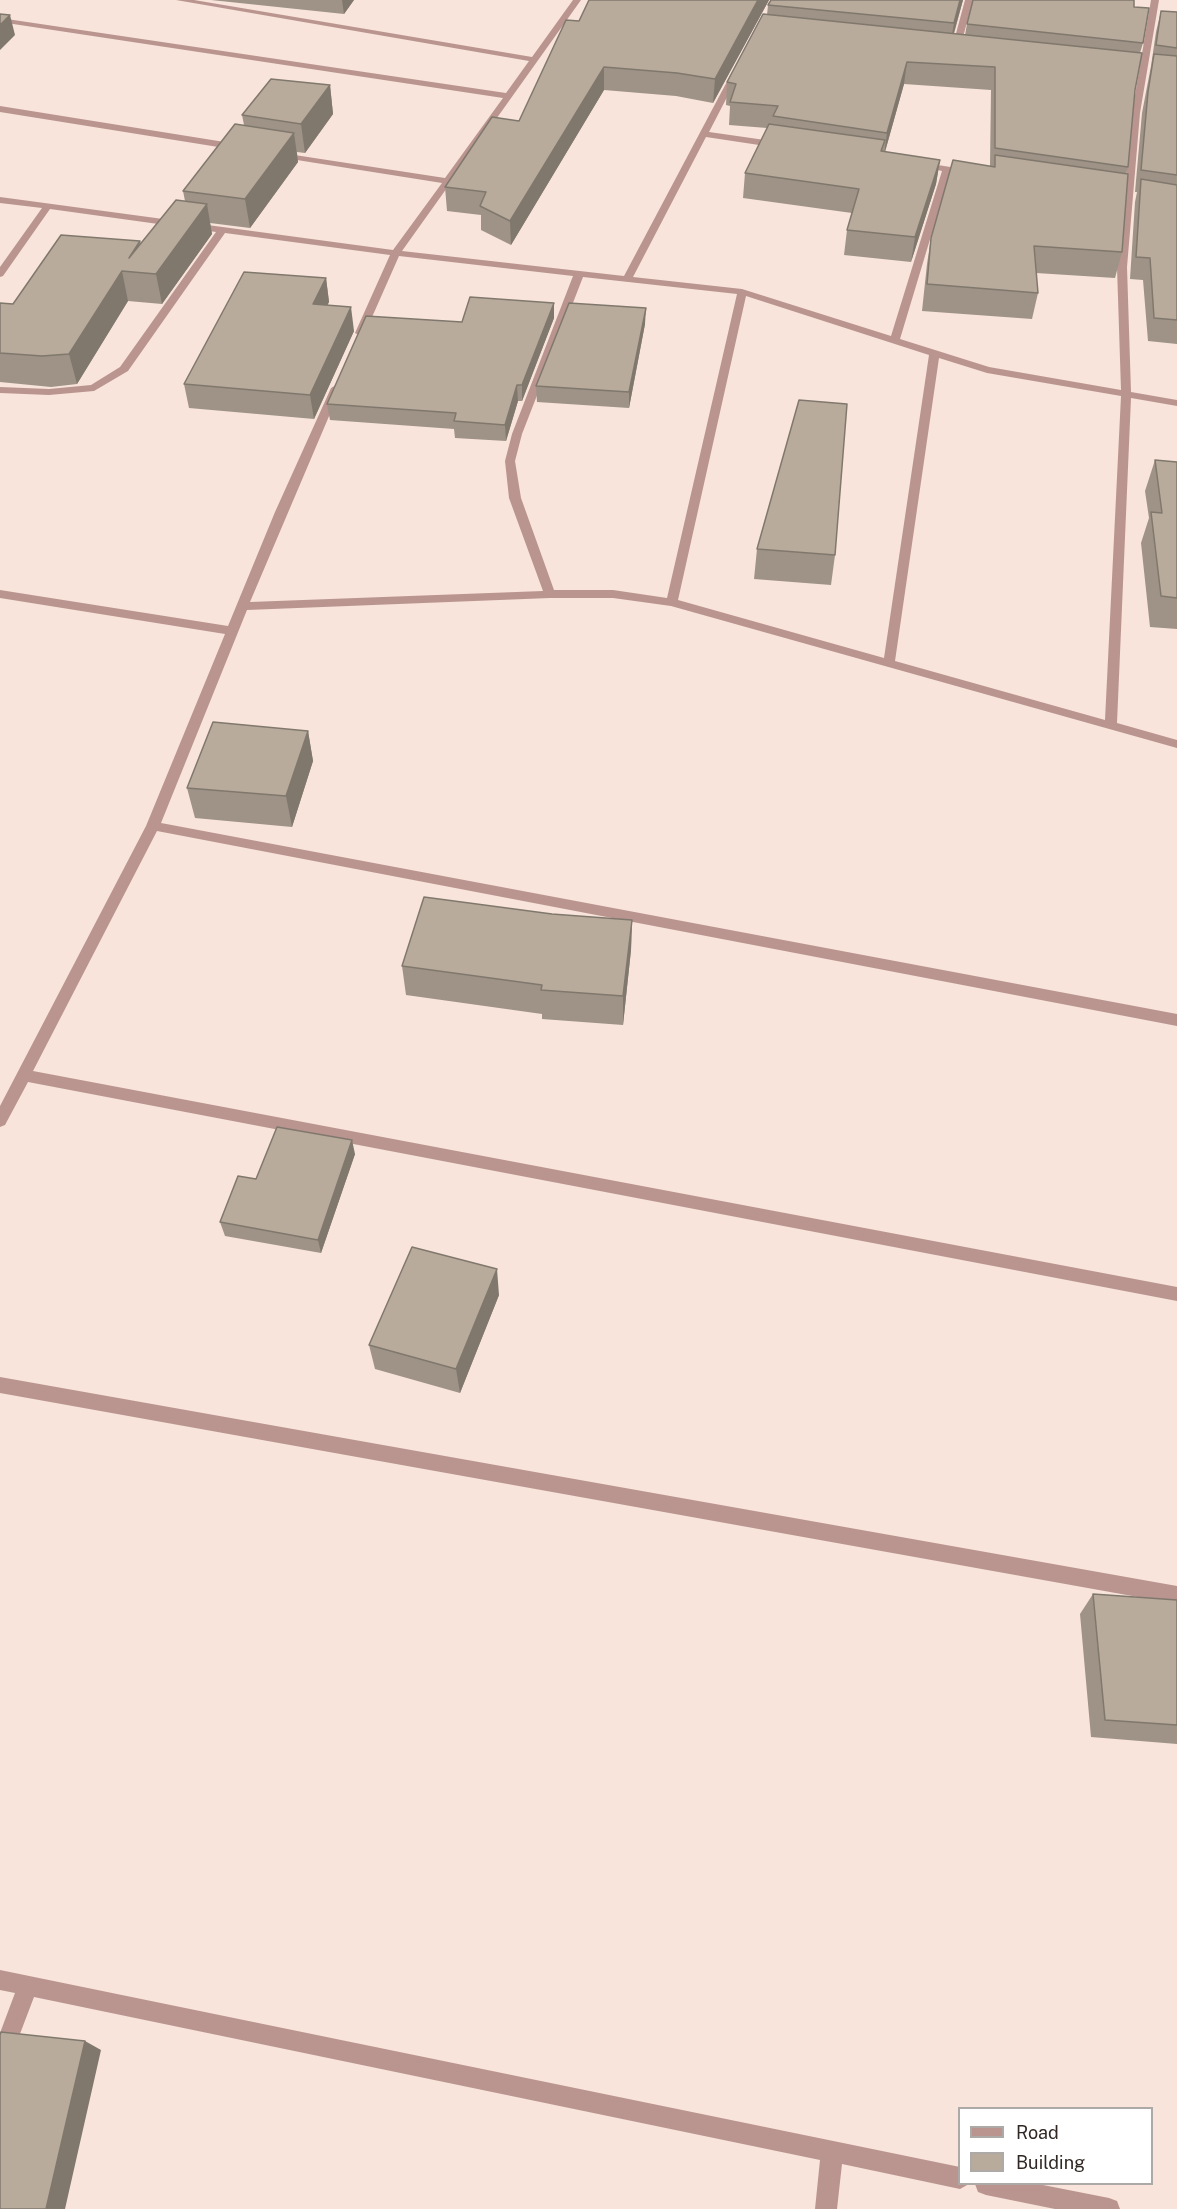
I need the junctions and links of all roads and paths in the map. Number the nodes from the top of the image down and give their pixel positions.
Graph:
1 (180, 0) edge
2 (578, 0) edge
3 (969, 0) edge
4 (1155, 0) edge
5 (0, 20) edge
6 (944, 50) edge
7 (956, 52) junction
8 (967, 53) edge
9 (535, 60) junction
10 (741, 62) edge
11 (1132, 69) edge
12 (1143, 70) junction
13 (1155, 71) edge
14 (508, 96) junction
15 (0, 109) edge
16 (704, 134) junction
17 (785, 146) edge
18 (247, 149) edge
19 (271, 153) edge
20 (912, 164) edge
21 (947, 170) junction
22 (981, 174) edge
23 (447, 181) junction
24 (1118, 194) edge
25 (1134, 196) junction
26 (0, 200) edge
27 (48, 206) junction
28 (222, 230) junction
29 (396, 253) junction
30 (0, 274) edge
31 (579, 274) junction
32 (627, 279) junction
33 (742, 292) junction
34 (894, 342) junction
35 (353, 350) edge
36 (934, 355) junction
37 (343, 371) edge
38 (0, 390) edge
39 (1126, 394) junction
40 (1177, 403) edge
41 (0, 594) edge
42 (550, 594) junction
43 (672, 602) junction
44 (242, 606) junction
45 (232, 630) junction
46 (888, 663) junction
47 (1111, 726) junction
48 (1177, 744) edge
49 (153, 826) junction
50 (1177, 1020) edge
51 (24, 1076) junction
52 (0, 1121) edge
53 (1177, 1294) edge
54 (0, 1385) edge
55 (1177, 1595) edge
56 (0, 1980) edge
57 (28, 1986) junction
58 (0, 2061) edge
59 (832, 2152) junction
60 (958, 2178) edge
61 (991, 2185) edge
62 (826, 2209) edge
63 (1109, 2209) edge

1 - 9 street
2 - 9 street
3 - 7 street
4 - 12 street
5 - 14 street
6 - 7 street
7 - 8 street
9 - 14 street
10 - 16 street
11 - 12 street
12 - 13 street
12 - 25 street
14 - 23 street
15 - 18 street
16 - 17 street
16 - 32 street
19 - 23 street
20 - 21 street
21 - 22 street
21 - 34 street
23 - 29 street
24 - 25 street
25 - 39 street
26 - 27 street
27 - 28 street
27 - 30 street
28 - 29 street
28 - 38 street
29 - 31 street
29 - 35 street
31 - 32 street
31 - 42 street
32 - 33 street
33 - 34 street
33 - 43 street
34 - 36 street
36 - 39 street
36 - 46 street
37 - 44 street
39 - 40 street
39 - 47 street
41 - 45 street
42 - 43 street
42 - 44 street
43 - 46 street
44 - 45 street
45 - 49 street
46 - 47 street
47 - 48 street
49 - 50 street
49 - 51 street
51 - 52 street
51 - 53 street
54 - 55 street
56 - 57 street
57 - 58 street
57 - 59 street
59 - 60 street
59 - 62 street
61 - 63 street

